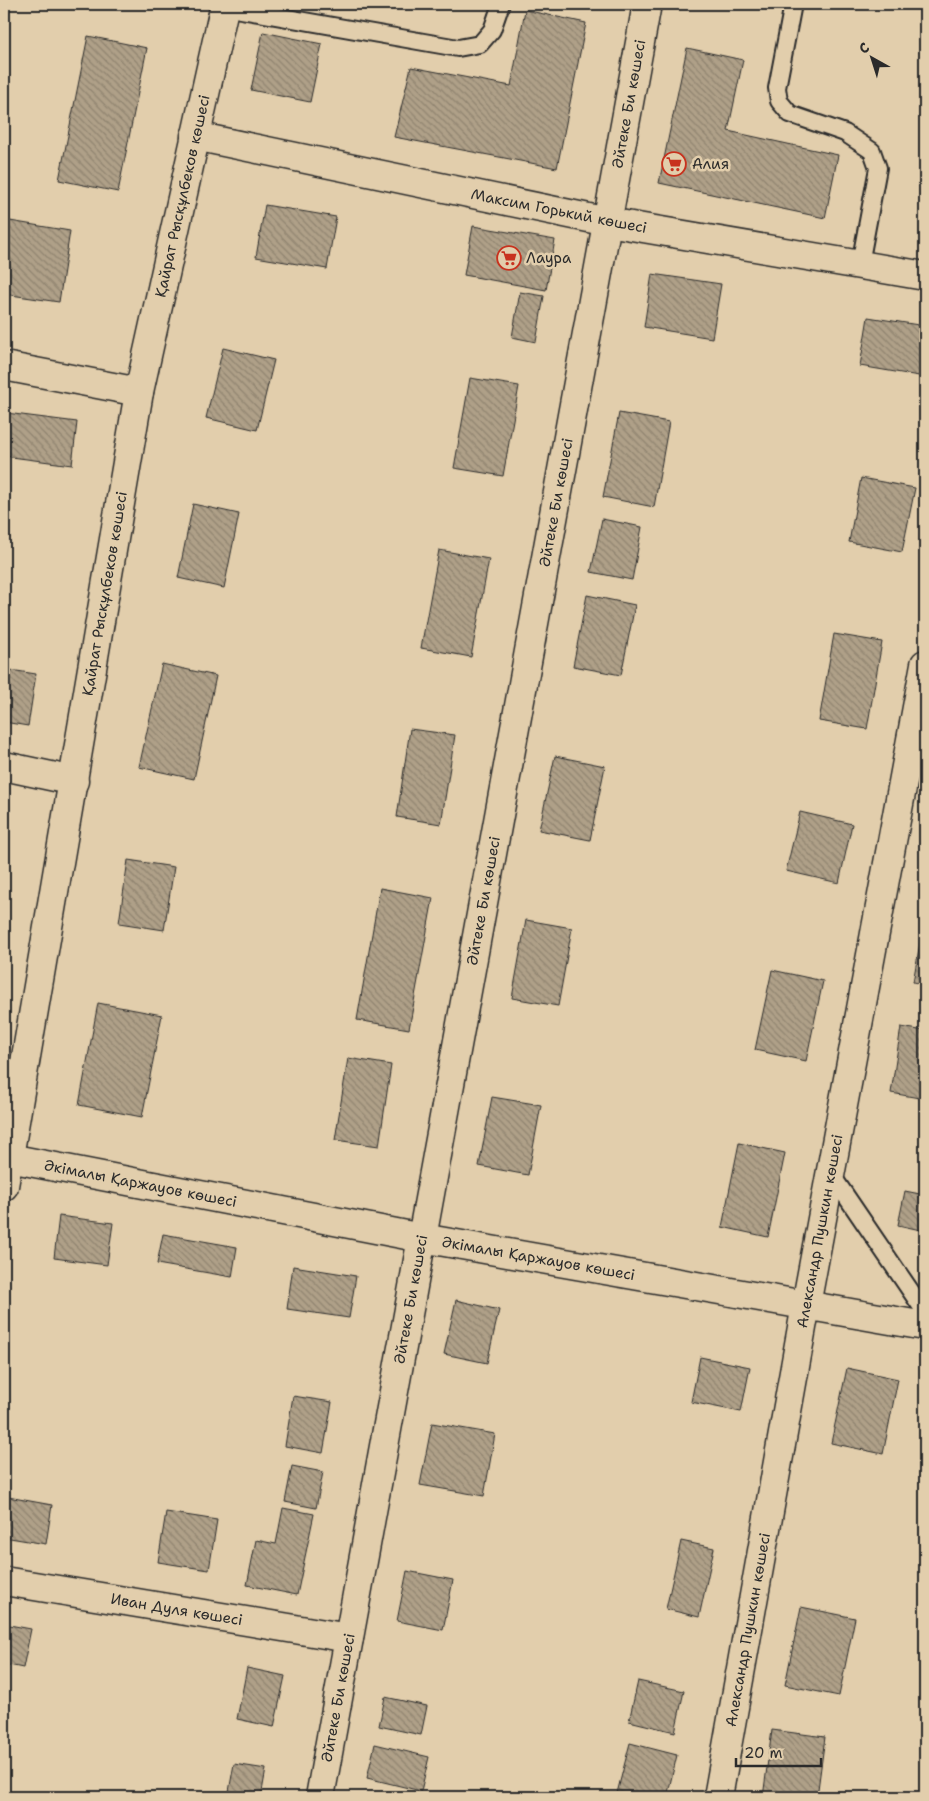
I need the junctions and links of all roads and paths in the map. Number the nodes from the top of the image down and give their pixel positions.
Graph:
1 (501, 4) edge
2 (647, 4) edge
3 (793, 4) edge
4 (225, 5) edge
5 (195, 136) junction
6 (608, 222) junction
7 (860, 264) junction
8 (925, 276) edge
9 (4, 366) edge
10 (139, 392) junction
11 (925, 664) edge
12 (4, 766) edge
13 (74, 781) junction
14 (6, 1158) edge
15 (831, 1174) junction
16 (4, 1186) edge
17 (422, 1238) junction
18 (806, 1305) junction
19 (925, 1312) edge
20 (925, 1326) edge
21 (4, 1581) edge
22 (349, 1638) junction
23 (320, 1797) edge
24 (718, 1797) edge

1 - 4 lane
2 - 6 street, Әйтеке Би көшесі
3 - 7 lane
4 - 5 street, Қайрат Рысқұлбеков көшесі
5 - 6 street, Максим Горький көшесі
5 - 10 street, Қайрат Рысқұлбеков көшесі
6 - 7 street, Максим Горький көшесі
6 - 17 street, Әйтеке Би көшесі
7 - 8 street, Максим Горький көшесі
9 - 10 street
10 - 13 street, Қайрат Рысқұлбеков көшесі
11 - 15 street, Александр Пушкин көшесі
12 - 13 street
13 - 14 street, Қайрат Рысқұлбеков көшесі
14 - 16 street, Қайрат Рысқұлбеков көшесі
14 - 17 street, Әкімалы Қаржауов көшесі
15 - 18 street, Александр Пушкин көшесі
15 - 19 lane
17 - 18 street, Әкімалы Қаржауов көшесі
17 - 22 street, Әйтеке Би көшесі
18 - 20 street, Әкімалы Қаржауов көшесі
18 - 24 street, Александр Пушкин көшесі
21 - 22 street, Иван Дуля көшесі
22 - 23 street, Әйтеке Би көшесі

